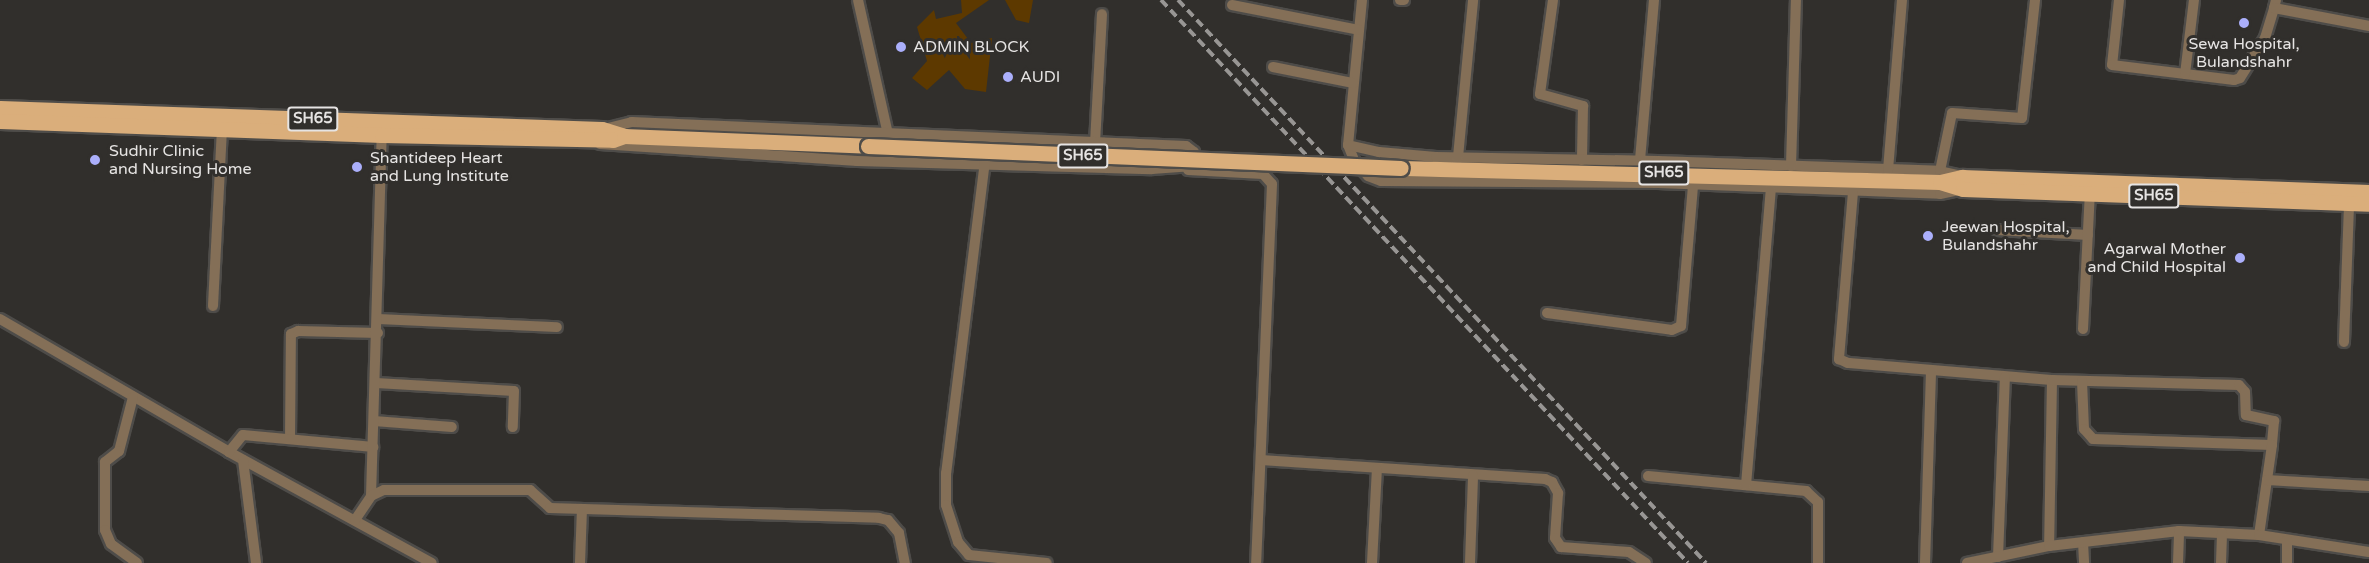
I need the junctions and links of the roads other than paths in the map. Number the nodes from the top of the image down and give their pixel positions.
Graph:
1 (858, 0) edge
2 (1362, 0) edge
3 (1473, 0) edge
4 (1553, 0) edge
5 (1654, 0) edge
6 (1796, 0) edge
7 (1902, 0) edge
8 (2035, 0) edge
9 (2119, 0) edge
10 (2194, 0) edge
11 (2275, 4) edge
12 (1232, 5) dead end
13 (1102, 14) dead end
14 (2369, 26) edge
15 (1359, 30) junction
16 (1273, 67) dead end
17 (2184, 74) junction
18 (1353, 83) junction
19 (0, 108) edge
20 (0, 121) edge
21 (222, 128) junction
22 (382, 129) junction
23 (602, 129) junction
24 (888, 134) junction
25 (624, 136) junction
26 (988, 137) junction
27 (590, 140) junction
28 (1095, 142) junction
29 (1348, 145) junction
30 (1458, 158) junction
31 (1582, 160) junction
32 (1640, 160) junction
33 (985, 165) junction
34 (1791, 166) junction
35 (1188, 170) junction
36 (1888, 170) junction
37 (1940, 177) junction
38 (1963, 183) junction
39 (1693, 185) junction
40 (1771, 190) junction
41 (1853, 192) junction
42 (2369, 192) edge
43 (2090, 193) junction
44 (2349, 203) junction
45 (2369, 204) edge
46 (1996, 230) dead end
47 (2088, 235) junction
48 (213, 306) dead end
49 (1547, 313) dead end
50 (0, 319) edge
51 (378, 319) junction
52 (557, 327) dead end
53 (2083, 329) dead end
54 (378, 333) junction
55 (2344, 342) dead end
56 (1931, 370) junction
57 (2005, 377) junction
58 (2052, 380) junction
59 (2082, 381) junction
60 (376, 383) junction
61 (133, 397) junction
62 (374, 421) junction
63 (452, 427) dead end
64 (513, 427) dead end
65 (290, 439) junction
66 (2272, 445) junction
67 (373, 447) junction
68 (229, 452) junction
69 (243, 460) junction
70 (1261, 460) junction
71 (1377, 469) junction
72 (1473, 475) junction
73 (1648, 476) dead end
74 (2267, 480) junction
75 (1746, 485) junction
76 (2369, 486) edge
77 (371, 496) junction
78 (582, 509) junction
79 (355, 520) junction
80 (2179, 531) junction
81 (2222, 533) junction
82 (2259, 535) junction
83 (2287, 540) junction
84 (2083, 542) junction
85 (2049, 546) junction
86 (2035, 550) junction
87 (2369, 552) edge
88 (1998, 557) junction
89 (969, 559) edge
90 (1640, 561) edge
91 (137, 563) edge
92 (256, 563) edge
93 (432, 563) edge
94 (580, 563) edge
95 (905, 563) edge
96 (1047, 563) edge
97 (1256, 563) edge
98 (1372, 563) edge
99 (1470, 563) edge
100 (1818, 563) edge
101 (1925, 563) edge
102 (1967, 563) edge
103 (2036, 563) edge
104 (2084, 563) edge
105 (2178, 563) edge
106 (2221, 563) edge
107 (2287, 563) edge
108 (2367, 563) edge

1 - 24 street
2 - 15 street
3 - 30 street
4 - 31 street
5 - 32 street
6 - 34 street
7 - 36 street
8 - 37 street
9 - 17 street
10 - 17 street
11 - 14 street
11 - 17 street
12 - 15 street
13 - 28 street
15 - 18 street
16 - 18 street
18 - 29 street
19 - 22 main road, SH65
20 - 21 main road, SH65
21 - 22 main road, SH65
21 - 48 street
22 - 23 main road, SH65
22 - 27 main road, SH65
22 - 51 street
23 - 24 street
23 - 25 main road, SH65
24 - 26 street
25 - 27 main road, SH65
25 - 37 main road, SH65, bridge
26 - 28 street
26 - 33 street
27 - 33 street
28 - 35 street
29 - 30 street
29 - 39 street
30 - 31 street
31 - 32 street
32 - 34 street
33 - 35 street
33 - 89 street
34 - 36 street
35 - 70 street
36 - 37 street
37 - 38 main road, SH65
38 - 41 street
38 - 42 main road, SH65
38 - 43 main road, SH65
39 - 40 street
39 - 49 street
40 - 41 street
40 - 75 street
41 - 56 street
43 - 44 main road, SH65
43 - 47 street
44 - 45 main road, SH65
44 - 55 street
46 - 47 street
47 - 53 street
50 - 61 street
51 - 52 street
51 - 54 street
54 - 60 street
54 - 65 street
56 - 57 street
56 - 101 street
57 - 58 street
57 - 88 street
58 - 59 street
58 - 85 street
59 - 66 street
59 - 66 street
60 - 62 street
60 - 64 street
61 - 68 street
61 - 91 street
62 - 63 street
62 - 67 street
65 - 67 street
65 - 68 street
66 - 74 street
67 - 77 street
68 - 69 street
69 - 79 street
69 - 92 street
70 - 71 street
70 - 97 street
71 - 72 street
71 - 98 street
72 - 90 street
72 - 99 street
73 - 75 street
74 - 76 street
74 - 82 street
75 - 100 street
77 - 78 street
77 - 79 street
78 - 94 street
78 - 95 street
79 - 93 street
80 - 81 street
80 - 84 street
80 - 105 street
81 - 82 street
81 - 106 street
82 - 83 street
83 - 87 street
83 - 107 street
84 - 85 street
84 - 104 street
85 - 86 street
86 - 88 street
86 - 103 street
87 - 108 street
88 - 102 street
89 - 96 street

